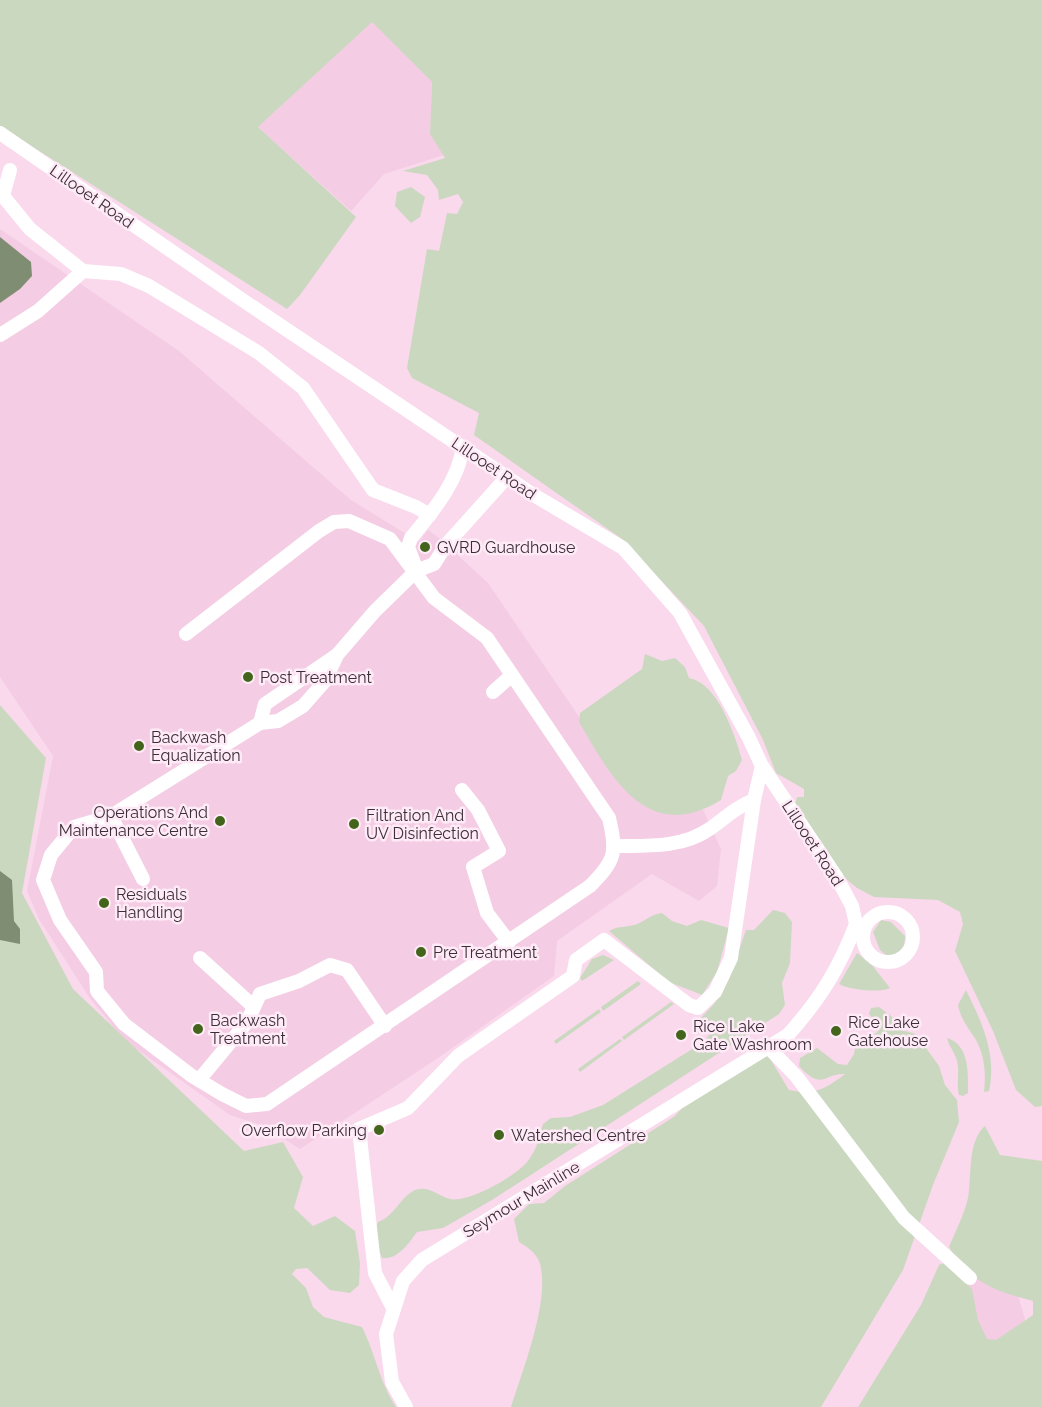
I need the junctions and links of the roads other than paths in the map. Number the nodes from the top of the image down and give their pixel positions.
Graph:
1 (0, 133) edge
2 (10, 170) dead end
3 (84, 271) junction
4 (0, 335) edge
5 (463, 447) junction
6 (507, 477) junction
7 (430, 515) junction
8 (416, 571) junction
9 (186, 634) dead end
10 (337, 655) junction
11 (512, 675) junction
12 (493, 692) dead end
13 (260, 723) junction
14 (762, 766) junction
15 (462, 790) dead end
16 (754, 800) junction
17 (111, 816) junction
18 (615, 846) junction
19 (143, 879) dead end
20 (860, 925) joint
21 (509, 942) junction
22 (200, 958) dead end
23 (254, 1007) junction
24 (386, 1026) junction
25 (770, 1047) junction
26 (199, 1080) junction
27 (970, 1278) dead end
28 (393, 1308) junction
29 (406, 1407) edge

1 - 5 street, Lillooet Road
2 - 3 street
3 - 4 street
3 - 7 street
5 - 6 street, Lillooet Road
5 - 7 street
6 - 8 street
6 - 14 street, Lillooet Road
7 - 8 street
8 - 9 street
8 - 10 street
8 - 11 street
10 - 13 street
10 - 13 street
11 - 12 street
11 - 18 street
13 - 17 street
14 - 16 street
14 - 20 street, Lillooet Road
15 - 21 street
16 - 18 street
16 - 28 street
17 - 19 street
17 - 26 street
18 - 21 street
20 - 25 street, Seymour Mainline
21 - 24 street
22 - 23 street
23 - 24 street
23 - 26 street
24 - 26 street
25 - 27 street
25 - 28 street, Seymour Mainline
28 - 29 street, Seymour Mainline

